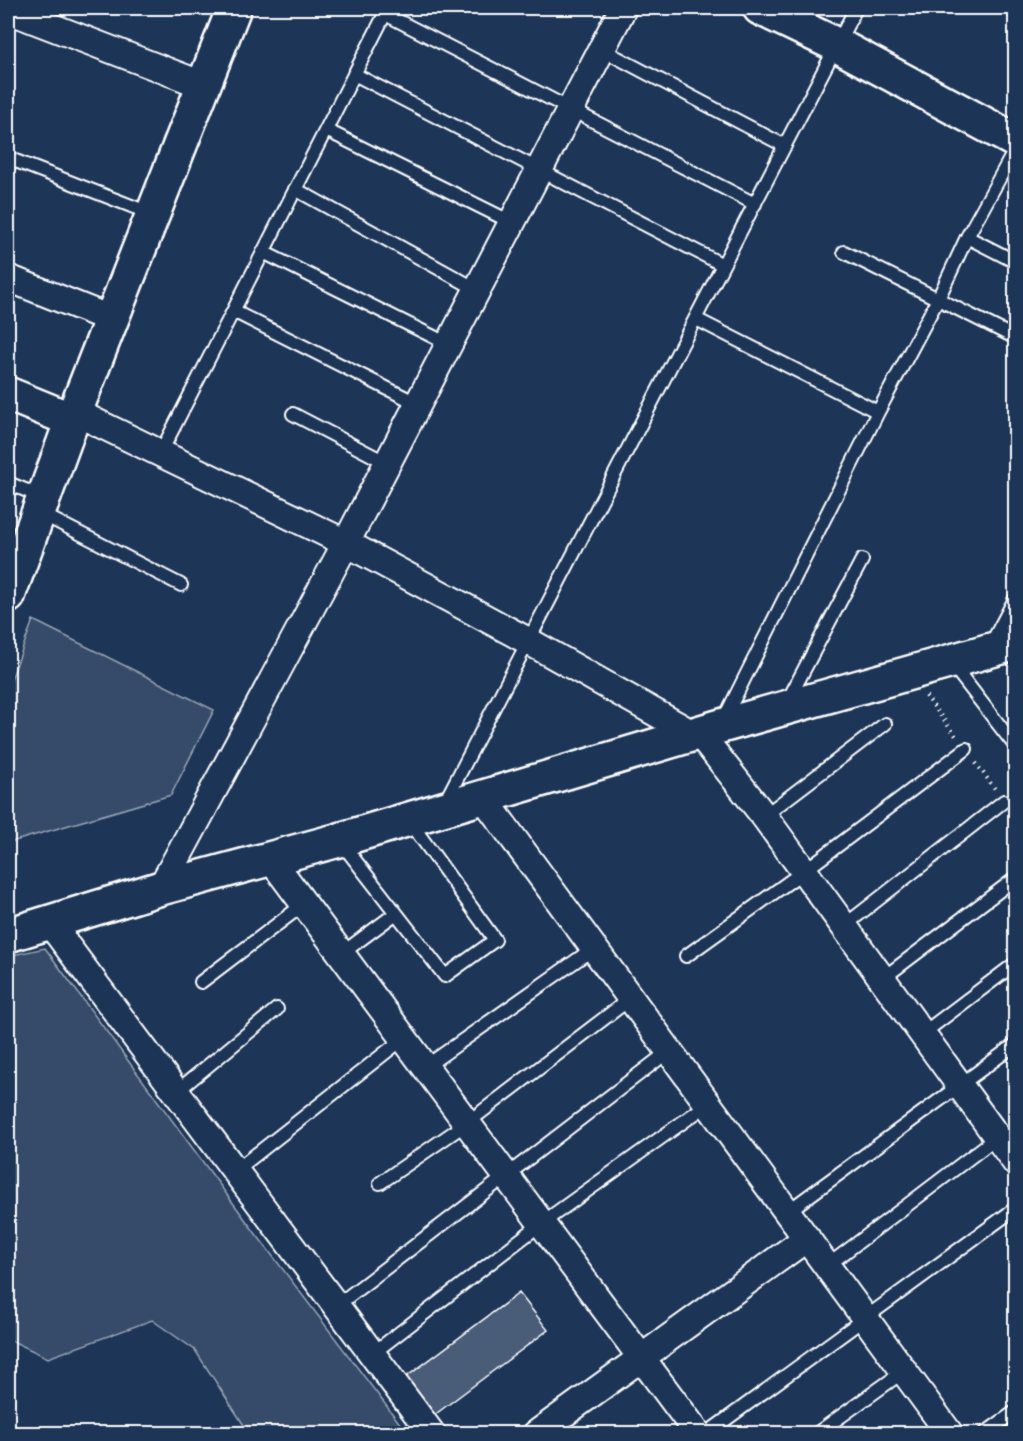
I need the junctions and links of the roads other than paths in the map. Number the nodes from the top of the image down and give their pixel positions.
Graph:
1 (234, 8) edge
2 (623, 8) edge
3 (760, 8) edge
4 (856, 8) edge
5 (1007, 8) edge
6 (8, 10) edge
7 (387, 11) edge
8 (1016, 12) edge
9 (837, 45) junction
10 (601, 50) junction
11 (354, 74) junction
12 (203, 85) junction
13 (570, 109) junction
14 (326, 130) junction
15 (1016, 141) edge
16 (785, 146) junction
17 (1016, 148) edge
18 (8, 158) edge
19 (538, 169) junction
20 (295, 189) junction
21 (755, 204) junction
22 (153, 215) junction
23 (511, 222) junction
24 (967, 237) junction
25 (263, 252) junction
26 (844, 252) dead end
27 (1016, 262) edge
28 (723, 265) junction
29 (8, 278) edge
30 (476, 289) junction
31 (938, 299) junction
32 (233, 311) junction
33 (696, 319) junction
34 (112, 320) junction
35 (1016, 338) edge
36 (448, 344) junction
37 (8, 394) edge
38 (417, 404) junction
39 (878, 412) junction
40 (293, 414) dead end
41 (74, 416) junction
42 (160, 454) junction
43 (387, 463) junction
44 (8, 483) edge
45 (42, 505) junction
46 (346, 543) junction
47 (862, 560) dead end
48 (11, 575) edge
49 (181, 585) dead end
50 (1016, 597) edge
51 (530, 642) junction
52 (1002, 647) edge
53 (950, 662) junction
54 (784, 709) junction
55 (885, 724) dead end
56 (704, 731) junction
57 (1016, 747) edge
58 (966, 749) dead end
59 (483, 797) junction
60 (1004, 801) dead end
61 (442, 808) junction
62 (764, 816) junction
63 (408, 818) junction
64 (339, 840) junction
65 (270, 858) junction
66 (804, 871) junction
67 (1016, 878) edge
68 (161, 888) junction
69 (304, 904) junction
70 (395, 914) junction
71 (49, 922) junction
72 (844, 926) junction
73 (8, 935) edge
74 (594, 948) junction
75 (341, 954) junction
76 (686, 956) dead end
77 (1016, 963) edge
78 (882, 979) junction
79 (201, 982) dead end
80 (631, 998) junction
81 (277, 1009) dead end
82 (922, 1034) junction
83 (404, 1038) junction
84 (1016, 1044) edge
85 (669, 1051) junction
86 (425, 1067) junction
87 (960, 1086) junction
88 (176, 1092) junction
89 (708, 1104) junction
90 (467, 1123) junction
91 (997, 1137) junction
92 (1016, 1163) edge
93 (235, 1171) junction
94 (506, 1175) junction
95 (380, 1183) dead end
96 (1016, 1208) edge
97 (787, 1212) junction
98 (542, 1223) junction
99 (807, 1238) junction
100 (827, 1266) junction
101 (336, 1306) junction
102 (864, 1317) junction
103 (372, 1354) junction
104 (642, 1358) junction
105 (904, 1371) junction
106 (1016, 1411) edge
107 (941, 1431) edge
108 (432, 1434) edge
109 (536, 1434) edge
110 (698, 1434) edge
111 (706, 1434) edge
112 (816, 1434) edge
113 (984, 1434) edge

1 - 12 street
2 - 10 street
3 - 9 street
4 - 9 lane
5 - 8 lane
6 - 12 street
7 - 11 lane
7 - 13 lane
9 - 15 street
9 - 16 lane
10 - 13 street
10 - 16 lane
11 - 14 lane
11 - 19 lane
12 - 22 street
13 - 19 street
13 - 21 lane
14 - 20 lane
14 - 23 lane
16 - 21 lane
17 - 24 lane
18 - 22 lane
19 - 23 street
19 - 28 lane
20 - 25 lane
20 - 30 lane
21 - 28 lane
22 - 34 street
23 - 30 street
24 - 27 lane
24 - 31 lane
25 - 32 lane
25 - 36 lane
26 - 31 lane
28 - 33 lane
29 - 34 street
30 - 36 street
31 - 35 lane
31 - 39 lane
32 - 38 lane
32 - 42 lane
33 - 39 lane
33 - 51 lane
34 - 41 street
36 - 38 street
37 - 41 street
38 - 43 street
39 - 56 lane
40 - 43 lane
41 - 42 street
41 - 45 street
42 - 46 street
43 - 46 street
44 - 45 lane
45 - 48 street
45 - 49 lane
46 - 51 street
46 - 68 street
47 - 54 lane
50 - 52 lane
51 - 56 street
51 - 61 lane
52 - 53 street
53 - 54 street
53 - 57 lane
54 - 56 street
55 - 62 lane
56 - 59 street
56 - 62 street
58 - 66 lane
59 - 61 street
59 - 74 street
60 - 72 lane
61 - 63 street
62 - 66 street
63 - 64 street
63 - 70 lane
64 - 65 street
64 - 70 lane
65 - 68 street
65 - 69 street
66 - 72 street
66 - 76 lane
67 - 78 lane
68 - 71 street
69 - 75 street
69 - 79 lane
70 - 75 lane
71 - 73 street
71 - 88 street
72 - 78 street
74 - 80 street
74 - 86 lane
75 - 83 street
77 - 82 lane
78 - 82 street
80 - 85 street
80 - 90 lane
81 - 88 lane
82 - 87 street
83 - 86 street
83 - 93 lane
84 - 87 lane
85 - 89 street
85 - 94 lane
86 - 90 street
87 - 91 street
87 - 97 lane
88 - 93 street
89 - 97 street
89 - 98 lane
90 - 94 street
90 - 95 lane
91 - 92 street
91 - 100 lane
93 - 101 street
94 - 98 street
94 - 101 lane
96 - 102 lane
97 - 99 street
98 - 103 lane
98 - 104 street
99 - 100 street
99 - 104 street
100 - 102 street
101 - 103 street
102 - 105 street
102 - 111 lane
103 - 108 street
104 - 109 street
104 - 110 street
105 - 107 street
105 - 112 lane
106 - 113 lane

